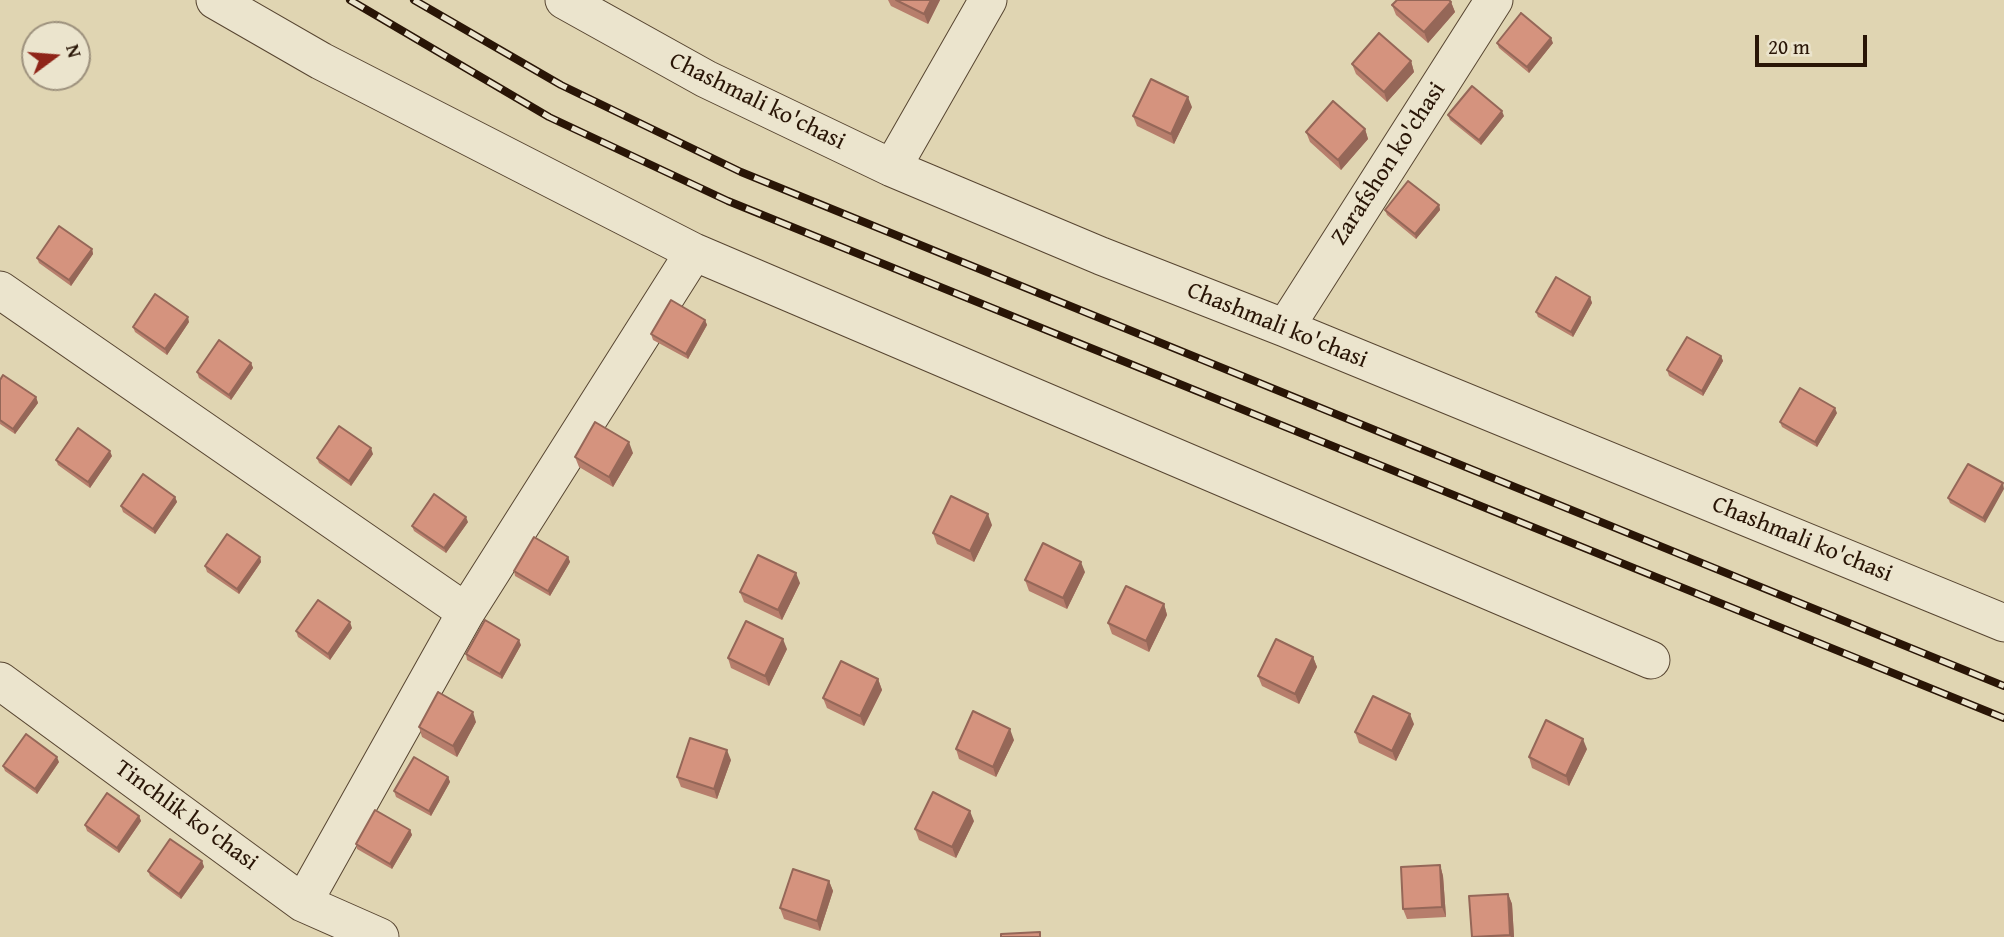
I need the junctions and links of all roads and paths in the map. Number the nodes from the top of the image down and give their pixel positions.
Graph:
1 (215, 0) edge
2 (564, 0) edge
3 (988, 0) edge
4 (1494, 0) edge
5 (892, 167) junction
6 (694, 252) junction
7 (0, 290) edge
8 (1284, 328) junction
9 (466, 612) junction
10 (2004, 623) edge
11 (1651, 660) dead end
12 (0, 681) edge
13 (303, 903) junction
14 (380, 937) edge

1 - 6 street
2 - 5 street, Chashmali ko'chasi
3 - 5 street
4 - 8 street, Zarafshon ko'chasi
5 - 8 street, Chashmali ko'chasi
6 - 9 street
6 - 11 street
7 - 9 street
8 - 10 street, Chashmali ko'chasi
9 - 13 street
12 - 13 street, Tinchlik ko'chasi
13 - 14 street, Tinchlik ko'chasi

